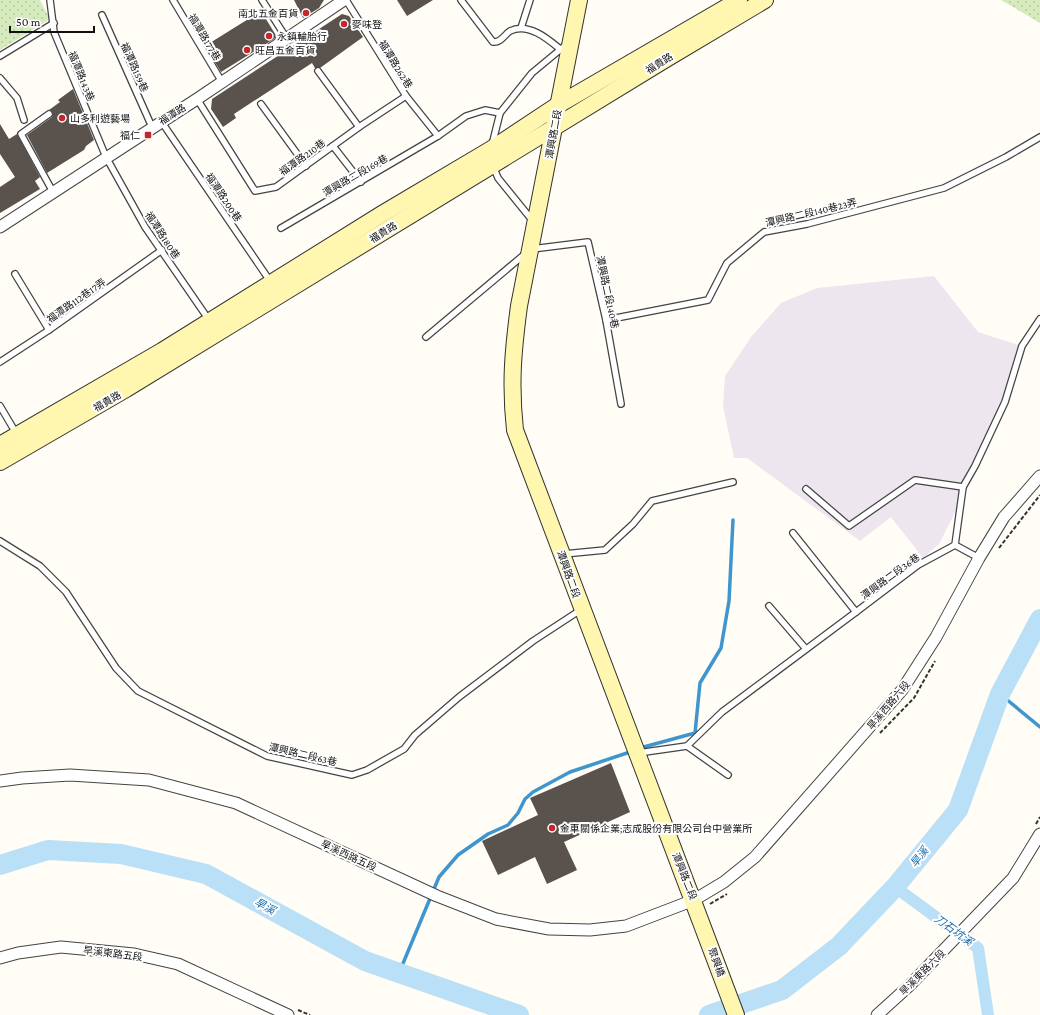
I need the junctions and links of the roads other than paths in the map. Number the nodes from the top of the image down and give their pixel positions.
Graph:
1 (50, 0) edge
2 (172, 0) edge
3 (262, 0) edge
4 (345, 0) edge
5 (462, 0) edge
6 (530, 0) edge
7 (579, 0) edge
8 (739, 0) edge
9 (765, 0) edge
10 (102, 15) dead end
11 (54, 23) junction
12 (521, 28) junction
13 (287, 38) junction
14 (565, 45) junction
15 (0, 56) edge
16 (318, 71) dead end
17 (0, 78) edge
18 (222, 82) junction
19 (406, 96) junction
20 (197, 99) junction
21 (261, 104) dead end
22 (558, 105) junction
23 (500, 113) junction
24 (49, 114) dead end
25 (24, 120) dead end
26 (156, 124) junction
27 (359, 127) junction
28 (555, 128) junction
29 (438, 136) junction
30 (1040, 137) edge
31 (333, 146) junction
32 (106, 157) junction
33 (491, 158) junction
34 (306, 166) junction
35 (361, 182) junction
36 (53, 192) junction
37 (0, 227) edge
38 (534, 227) junction
39 (281, 228) dead end
40 (530, 249) junction
41 (162, 250) junction
42 (15, 274) dead end
43 (272, 283) junction
44 (1040, 319) edge
45 (606, 320) junction
46 (209, 321) junction
47 (49, 330) junction
48 (426, 337) dead end
49 (0, 362) edge
50 (621, 404) dead end
51 (0, 406) edge
52 (17, 436) junction
53 (0, 446) edge
54 (0, 462) edge
55 (1040, 476) edge
56 (733, 482) dead end
57 (963, 487) junction
58 (806, 489) dead end
59 (793, 533) dead end
60 (0, 541) edge
61 (955, 545) junction
62 (562, 554) junction
63 (979, 558) junction
64 (769, 606) dead end
65 (582, 609) junction
66 (856, 612) junction
67 (806, 649) junction
68 (687, 746) junction
69 (636, 754) junction
70 (728, 775) dead end
71 (0, 781) edge
72 (1040, 834) edge
73 (696, 905) junction
74 (0, 958) edge
75 (288, 1015) edge
76 (736, 1015) edge
77 (877, 1015) edge

1 - 11 lane, 福潭路143巷
2 - 18 lane, 福潭路177巷
3 - 13 lane
4 - 13 street, 福潭路
4 - 19 lane, 福潭路262巷
5 - 12 lane
6 - 12 lane
7 - 14 street, 潭興路二段
8 - 22 street, 福貴路
9 - 28 street, 福貴路
10 - 26 lane, 福潭路159巷
11 - 15 lane
11 - 32 lane, 福潭路143巷
12 - 14 lane
13 - 18 street, 福潭路
14 - 22 street, 潭興路二段
14 - 23 lane
16 - 27 lane
17 - 25 lane
18 - 20 street, 福潭路
19 - 27 lane, 福潭路210巷
19 - 29 lane, 福潭路262巷
20 - 26 street, 福潭路
20 - 34 lane, 福潭路210巷
21 - 34 lane
22 - 28 street, 潭興路二段
22 - 33 street, 福貴路
23 - 29 lane, 潭興路二段169巷
23 - 33 lane
24 - 36 lane
26 - 32 street, 福潭路
26 - 43 lane, 福潭路200巷
27 - 31 lane, 福潭路210巷
28 - 33 street, 福貴路
28 - 38 street, 潭興路二段
29 - 35 lane, 潭興路二段169巷
30 - 45 lane, 潭興路二段140巷23弄
31 - 34 lane, 福潭路210巷
31 - 35 lane
32 - 36 street, 福潭路
32 - 41 lane, 福潭路180巷
33 - 38 lane
33 - 43 street, 福貴路
33 - 54 street, 福貴路
35 - 39 lane, 潭興路二段169巷
36 - 37 street, 福潭路
38 - 40 street, 潭興路二段
40 - 45 lane, 潭興路二段140巷
40 - 48 lane
40 - 62 street, 潭興路二段
41 - 46 lane, 福潭路180巷
41 - 47 lane, 福潭路112巷17弄
42 - 47 lane
43 - 46 street, 福貴路
44 - 57 lane
45 - 50 lane, 潭興路二段140巷
46 - 52 street, 福貴路
47 - 49 lane, 福潭路112巷17弄
51 - 52 lane
52 - 53 street, 福貴路
55 - 63 street, 旱溪西路六段
56 - 62 lane
57 - 58 lane
57 - 61 lane
59 - 66 lane
60 - 65 lane, 潭興路二段63巷
61 - 63 lane
61 - 66 lane, 潭興路二段36巷
62 - 65 street, 潭興路二段
63 - 73 street, 旱溪西路六段
64 - 67 lane
65 - 69 street, 潭興路二段
66 - 67 lane, 潭興路二段36巷
67 - 68 lane, 潭興路二段36巷
68 - 69 lane
68 - 70 lane
69 - 73 street, 潭興路二段
71 - 73 street, 旱溪西路五段
72 - 77 street, 旱溪東路六段
73 - 76 street, 聚興橋
74 - 75 street, 旱溪東路五段

